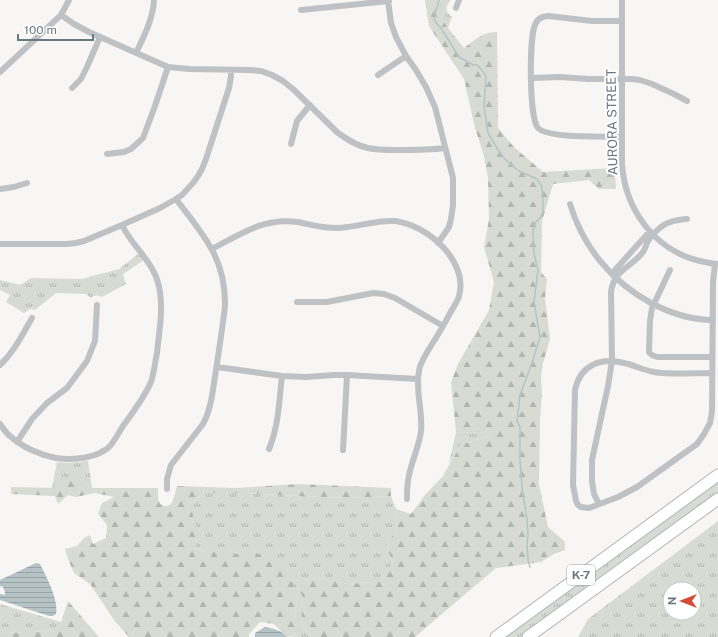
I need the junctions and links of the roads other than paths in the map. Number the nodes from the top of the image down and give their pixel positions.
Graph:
1 (69, 0) edge
2 (154, 0) edge
3 (389, 0) edge
4 (459, 0) edge
5 (622, 0) edge
6 (456, 8) dead end
7 (301, 10) dead end
8 (61, 15) junction
9 (622, 21) junction
10 (100, 37) junction
11 (136, 53) junction
12 (406, 56) junction
13 (168, 67) junction
14 (231, 70) junction
15 (0, 72) edge
16 (378, 75) dead end
17 (531, 78) junction
18 (622, 79) junction
19 (72, 88) dead end
20 (687, 101) dead end
21 (310, 105) junction
22 (622, 137) junction
23 (290, 144) dead end
24 (445, 148) junction
25 (107, 154) dead end
26 (26, 183) dead end
27 (0, 189) edge
28 (176, 199) junction
29 (570, 204) dead end
30 (687, 219) dead end
31 (122, 225) junction
32 (651, 233) junction
33 (660, 241) junction
34 (438, 243) junction
35 (0, 244) edge
36 (645, 248) junction
37 (212, 249) junction
38 (716, 264) edge
39 (670, 270) dead end
40 (616, 278) junction
41 (297, 302) dead end
42 (654, 304) junction
43 (96, 305) dead end
44 (32, 318) dead end
45 (713, 320) junction
46 (443, 326) junction
47 (712, 357) junction
48 (612, 361) junction
49 (0, 365) edge
50 (216, 366) junction
51 (712, 373) junction
52 (347, 375) junction
53 (282, 376) junction
54 (418, 379) junction
55 (0, 424) edge
56 (17, 442) junction
57 (269, 449) dead end
58 (343, 450) dead end
59 (718, 475) edge
60 (167, 489) dead end
61 (407, 499) dead end
62 (718, 500) edge
63 (599, 504) junction
64 (496, 637) edge
65 (528, 637) edge

1 - 8 street
2 - 11 street
3 - 7 street
3 - 12 street
4 - 6 street
5 - 9 street, AURORA STREET
8 - 10 street
8 - 15 street
9 - 17 street
9 - 18 street, AURORA STREET
10 - 11 street
10 - 19 street
11 - 13 street
12 - 16 street
12 - 24 street
13 - 14 street
13 - 25 street
14 - 21 street
14 - 28 street
17 - 18 street
17 - 22 street
18 - 20 street
18 - 22 street, AURORA STREET
21 - 23 street
21 - 24 street
22 - 32 street, AURORA STREET
24 - 34 street
26 - 27 street
28 - 31 street
28 - 37 street
29 - 40 street
30 - 32 street
31 - 35 street
31 - 56 street
32 - 33 street, AURORA STREET
32 - 36 street
32 - 40 street
33 - 36 street
33 - 38 street, AURORA STREET
34 - 37 street
34 - 46 street
36 - 40 street
37 - 50 street
38 - 45 street
39 - 42 street
40 - 42 street
40 - 48 street
41 - 46 street
42 - 45 street
42 - 47 street
43 - 56 street
44 - 49 street
45 - 47 street
46 - 54 street
47 - 51 street
48 - 51 street
48 - 63 street
48 - 63 street
50 - 53 street
50 - 60 street
51 - 63 street
52 - 53 street
52 - 54 street
52 - 58 street
53 - 57 street
54 - 61 street
55 - 56 street
59 - 64 highway, K-7
62 - 65 highway, K-7

